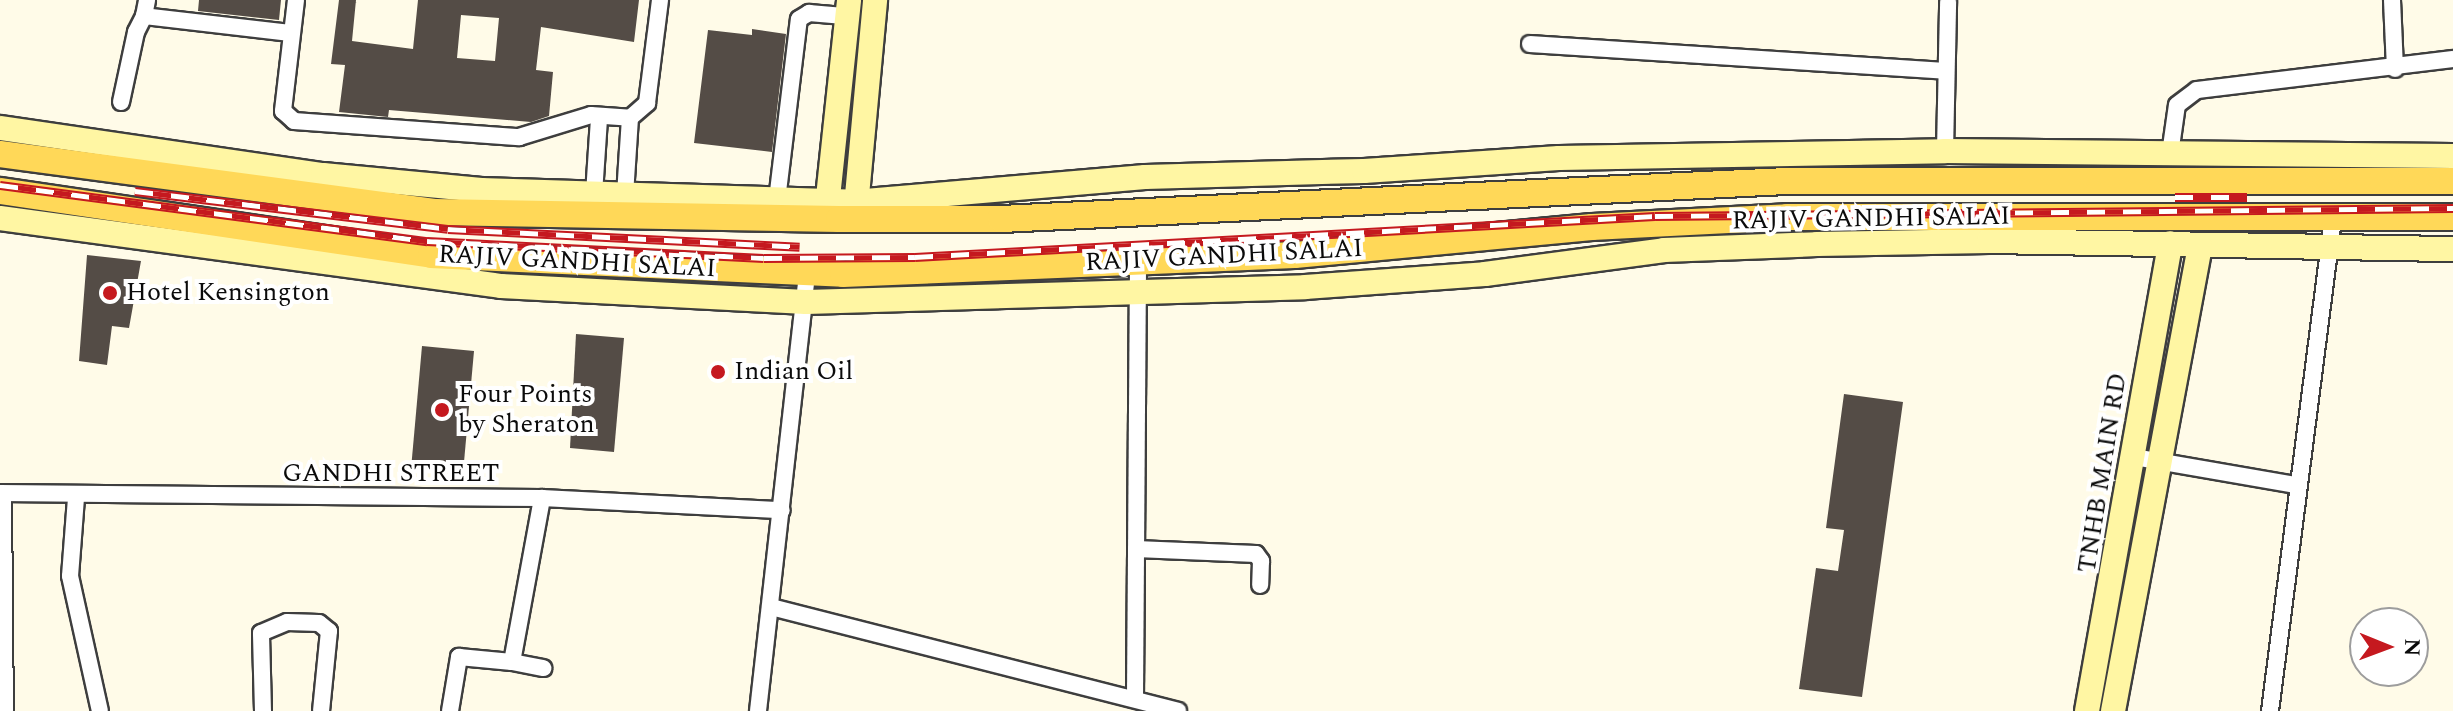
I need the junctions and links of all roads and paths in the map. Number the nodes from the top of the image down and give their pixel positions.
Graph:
1 (296, 0) edge
2 (660, 0) edge
3 (875, 0) edge
4 (2392, 0) edge
5 (1948, 2) dead end
6 (145, 8) edge
7 (848, 8) edge
8 (291, 33) junction
9 (1530, 44) dead end
10 (2453, 59) edge
11 (2395, 69) junction
12 (1945, 71) junction
13 (121, 102) dead end
14 (599, 118) junction
15 (630, 118) junction
16 (0, 128) edge
17 (1945, 151) junction
18 (0, 154) edge
19 (2170, 154) junction
20 (2453, 156) edge
21 (2453, 181) edge
22 (1692, 186) junction
23 (0, 191) edge
24 (594, 194) junction
25 (625, 195) junction
26 (777, 200) junction
27 (826, 210) junction
28 (855, 210) junction
29 (2333, 217) junction
30 (2453, 217) edge
31 (0, 218) edge
32 (1694, 222) junction
33 (2170, 243) junction
34 (2200, 246) junction
35 (2329, 249) junction
36 (2453, 249) edge
37 (1138, 260) junction
38 (807, 272) junction
39 (1139, 291) junction
40 (806, 302) junction
41 (2146, 459) junction
42 (2296, 485) junction
43 (1, 494) edge
44 (76, 498) junction
45 (542, 498) junction
46 (782, 510) junction
47 (1136, 549) junction
48 (2, 559) edge
49 (1260, 585) dead end
50 (771, 607) junction
51 (512, 662) junction
52 (543, 668) dead end
53 (1135, 696) junction
54 (5, 711) edge
55 (100, 711) edge
56 (263, 711) edge
57 (321, 711) edge
58 (450, 711) edge
59 (758, 711) edge
60 (1178, 711) edge
61 (2087, 711) edge
62 (2113, 711) edge
63 (2270, 711) edge

1 - 8 street
2 - 15 street
3 - 28 street
4 - 11 street
5 - 12 street
6 - 8 street
6 - 13 street
7 - 26 street
7 - 27 street
8 - 14 street
9 - 12 street
10 - 11 street
11 - 19 street
12 - 17 street
14 - 15 street
14 - 24 street
15 - 25 street
16 - 24 street
17 - 19 street
17 - 28 street
18 - 27 main road, RAJIV GANDHI SALAI
19 - 20 street
21 - 22 main road, RAJIV GANDHI SALAI
22 - 28 main road, RAJIV GANDHI SALAI
22 - 32 main road
23 - 38 main road, RAJIV GANDHI SALAI
24 - 25 street
25 - 26 street
26 - 27 street
27 - 28 main road, RAJIV GANDHI SALAI
29 - 30 main road, RAJIV GANDHI SALAI
29 - 32 main road, RAJIV GANDHI SALAI
29 - 35 street
31 - 40 street
32 - 37 main road, RAJIV GANDHI SALAI
33 - 34 street
33 - 39 street
33 - 41 street, TNHB MAIN RD
34 - 35 street
34 - 41 street, TNHB MAIN RD
35 - 36 street
35 - 42 street
37 - 38 main road, RAJIV GANDHI SALAI
37 - 39 street
38 - 40 street
39 - 40 street
39 - 47 street
40 - 46 street
41 - 42 street
41 - 61 street, TNHB MAIN RD
41 - 62 street, TNHB MAIN RD
42 - 63 street
43 - 44 street, GANDHI STREET
43 - 48 street
44 - 45 street, GANDHI STREET
44 - 55 street
45 - 46 street, GANDHI STREET
45 - 51 street
46 - 50 street
47 - 49 street
47 - 53 street
48 - 54 street
50 - 53 street
50 - 59 street
51 - 52 street
51 - 58 street
53 - 60 street
56 - 57 street

